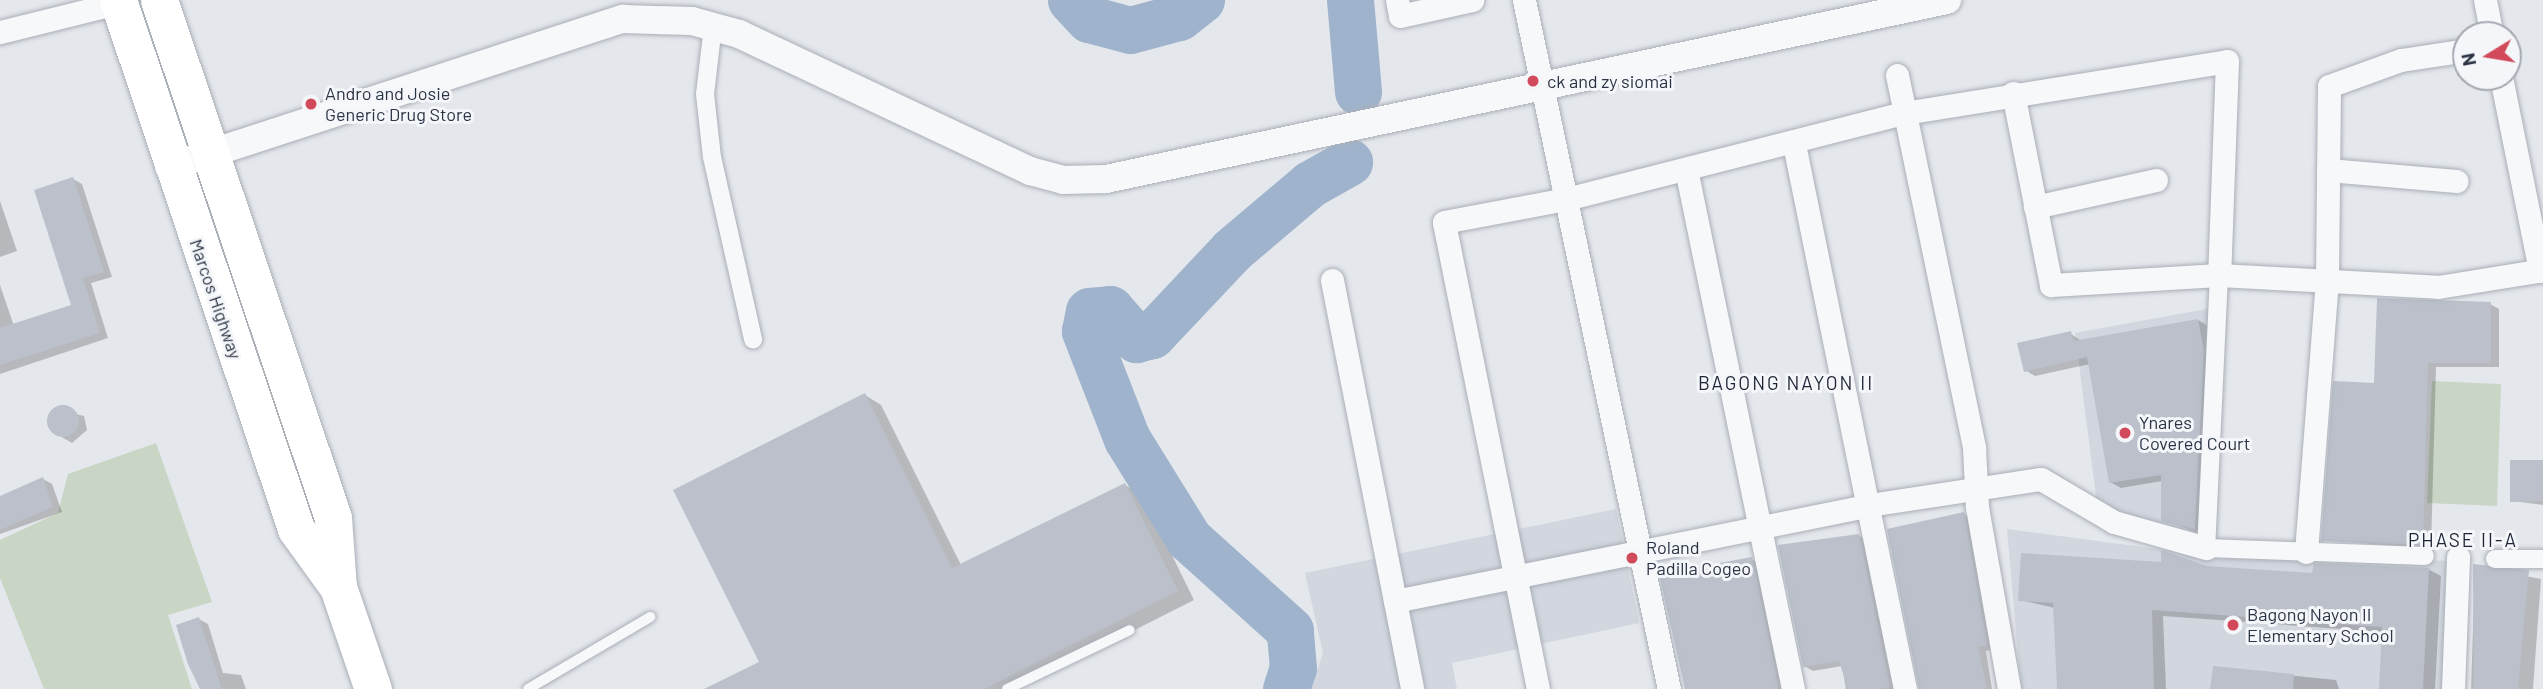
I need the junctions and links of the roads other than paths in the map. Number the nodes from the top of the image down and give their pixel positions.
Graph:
1 (159, 0) edge
2 (1397, 0) edge
3 (1472, 0) edge
4 (1524, 0) edge
5 (1947, 0) edge
6 (2485, 0) edge
7 (118, 2) edge
8 (1885, 8) edge
9 (2489, 21) edge
10 (713, 26) junction
11 (0, 32) edge
12 (2452, 52) edge
13 (1897, 75) dead end
14 (1545, 88) junction
15 (2504, 91) edge
16 (2013, 93) junction
17 (1904, 113) junction
18 (1794, 144) junction
19 (208, 153) junction
20 (169, 167) junction
21 (1686, 169) junction
22 (2328, 170) junction
23 (2156, 180) dead end
24 (2457, 181) dead end
25 (1566, 200) junction
26 (2035, 206) junction
27 (2541, 271) edge
28 (2219, 275) junction
29 (2327, 278) junction
30 (1332, 280) dead end
31 (753, 340) dead end
32 (1975, 486) junction
33 (1869, 505) junction
34 (1759, 527) junction
35 (2206, 548) junction
36 (1641, 551) junction
37 (2306, 552) junction
38 (2425, 556) dead end
39 (2458, 557) dead end
40 (2496, 559) dead end
41 (2543, 559) edge
42 (1515, 577) junction
43 (338, 587) junction
44 (1395, 601) junction
45 (650, 617) dead end
46 (1130, 630) dead end
47 (373, 689) edge
48 (528, 689) edge
49 (1007, 689) edge
50 (1412, 689) edge
51 (1538, 689) edge
52 (1669, 689) edge
53 (1793, 689) edge
54 (1905, 689) edge
55 (2009, 689) edge
56 (2453, 689) edge

1 - 19 main road, Marcos Highway
2 - 3 street
4 - 14 street
5 - 8 street
6 - 9 street
7 - 11 street
7 - 20 main road, Marcos Highway
8 - 14 street
10 - 14 street
10 - 19 street
10 - 31 street
12 - 22 street
13 - 17 street
14 - 25 street
15 - 27 street
16 - 17 street
16 - 26 street
16 - 28 street
17 - 18 street
17 - 32 street
18 - 21 street
18 - 33 street
19 - 20 street
19 - 43 main road, Marcos Highway
20 - 43 main road, Marcos Highway
21 - 25 street
21 - 34 street
22 - 24 street
22 - 29 street
23 - 26 street
25 - 36 street
25 - 42 street
26 - 28 street
27 - 29 street
28 - 29 street
28 - 35 street
29 - 37 street
30 - 44 street
32 - 33 street
32 - 35 street
32 - 55 street
33 - 34 street
33 - 54 street
34 - 36 street
34 - 53 street
35 - 37 street
36 - 42 street
36 - 52 street
37 - 38 street
39 - 56 street
40 - 41 street
42 - 44 street
42 - 51 street
43 - 47 main road, Marcos Highway
44 - 50 street
45 - 48 lane
46 - 49 lane

